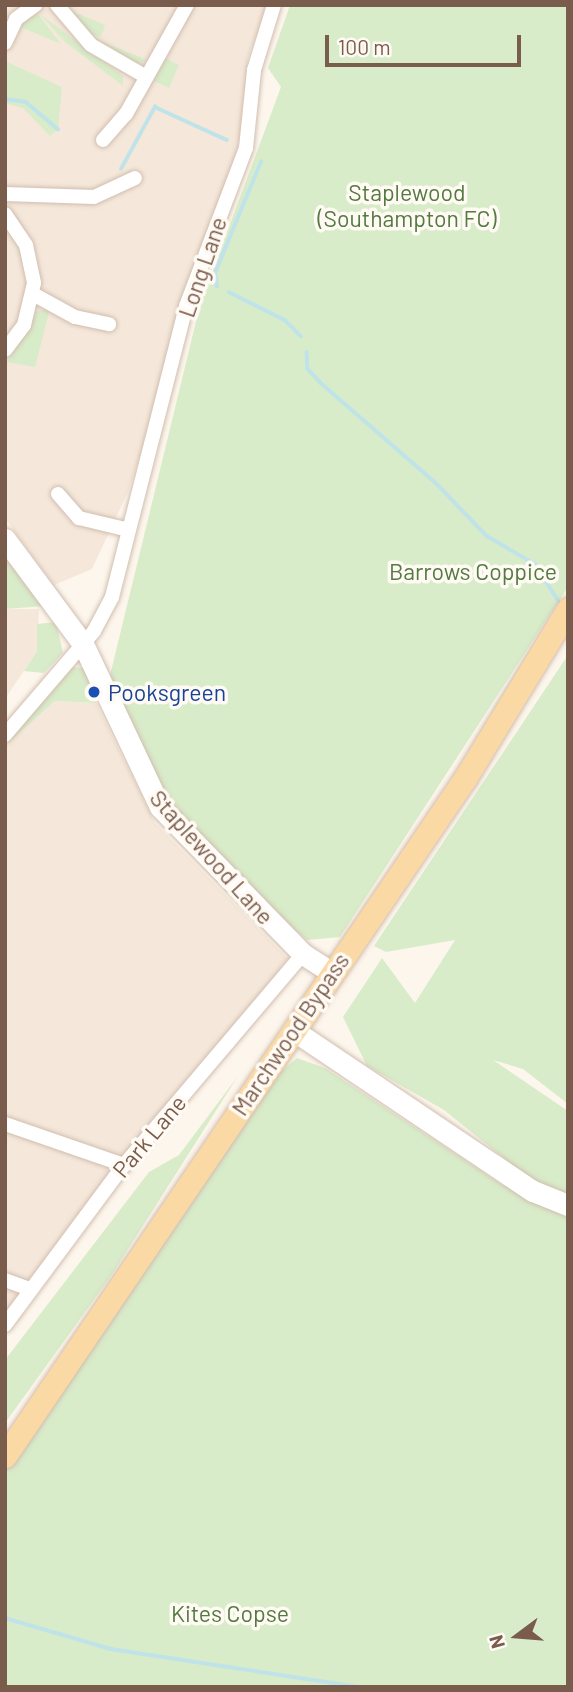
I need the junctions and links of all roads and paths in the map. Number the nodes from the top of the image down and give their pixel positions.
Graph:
1 (35, 5) edge
2 (57, 5) edge
3 (187, 5) edge
4 (274, 5) edge
5 (5, 43) edge
6 (143, 75) junction
7 (103, 140) dead end
8 (135, 178) dead end
9 (5, 194) edge
10 (5, 214) edge
11 (33, 294) junction
12 (109, 324) dead end
13 (5, 350) edge
14 (58, 494) dead end
15 (129, 530) junction
16 (5, 539) edge
17 (568, 609) edge
18 (83, 644) junction
19 (5, 735) edge
20 (303, 954) junction
21 (332, 973) junction
22 (293, 1030) junction
23 (5, 1124) edge
24 (124, 1165) junction
25 (568, 1205) edge
26 (5, 1280) edge
27 (30, 1289) junction
28 (5, 1325) edge
29 (5, 1456) edge

1 - 5 street
2 - 6 street
3 - 6 street
4 - 15 street, Long Lane
6 - 7 street
8 - 9 street
10 - 11 street
11 - 12 street
11 - 13 street
14 - 15 street
15 - 18 street, Long Lane
16 - 18 street, Staplewood Lane
17 - 21 main road, Marchwood Bypass
18 - 19 street, Long Lane
18 - 20 street, Staplewood Lane
20 - 21 street, Staplewood Lane
20 - 24 street, Park Lane
21 - 22 main road, Marchwood Bypass
22 - 25 street
22 - 29 main road, Marchwood Bypass
23 - 24 street
24 - 27 street, Park Lane
26 - 27 street
27 - 28 street, Park Lane

